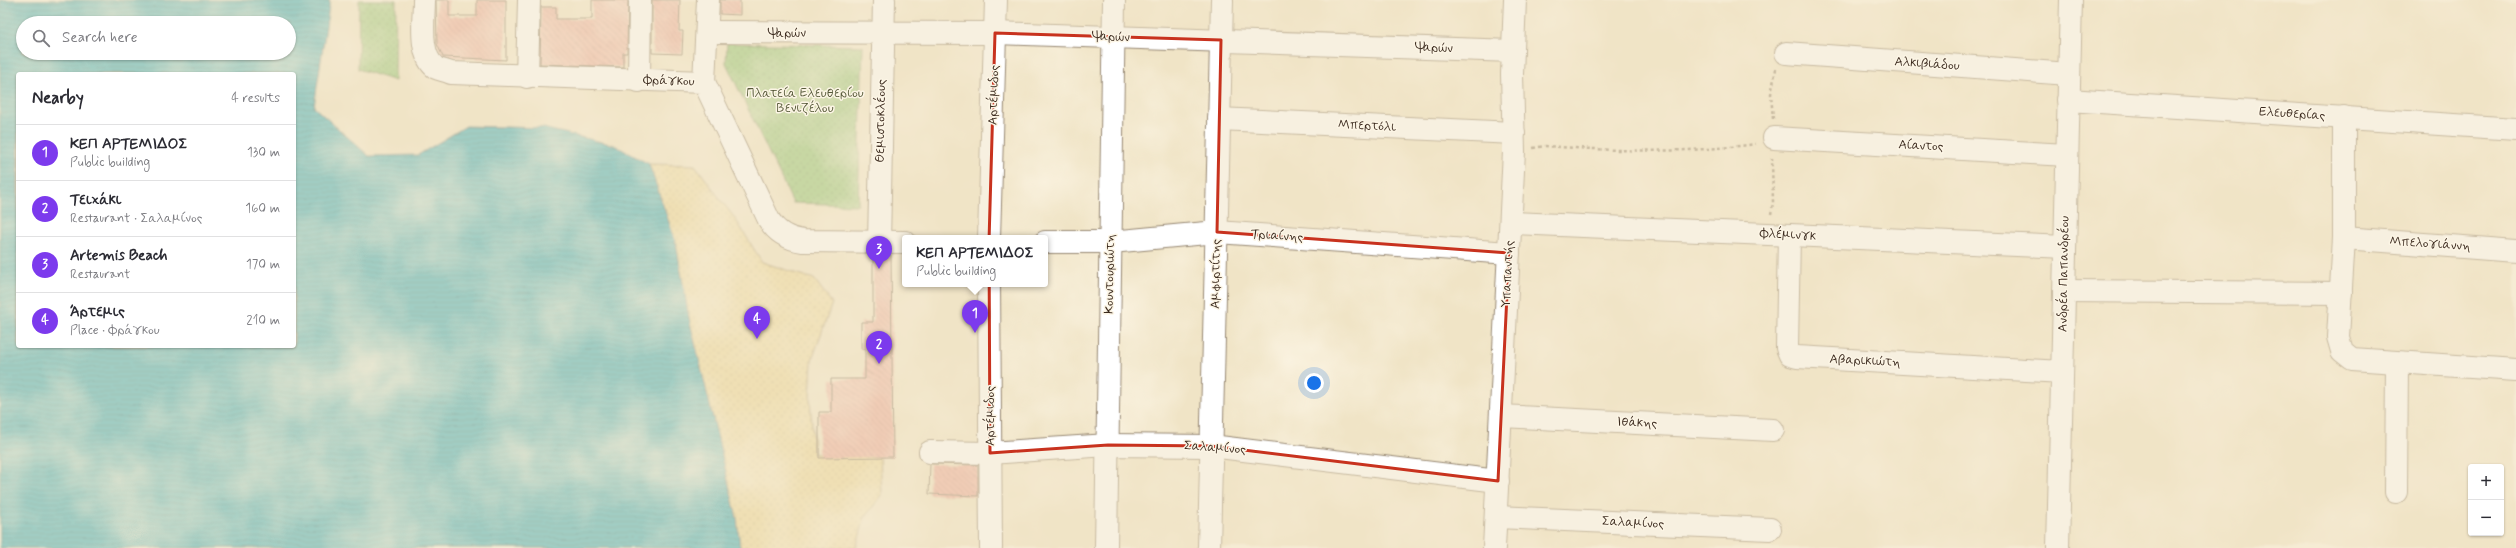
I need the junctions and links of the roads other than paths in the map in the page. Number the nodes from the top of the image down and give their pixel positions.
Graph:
1 (424, 0) edge
2 (529, 0) edge
3 (640, 0) edge
4 (708, 0) edge
5 (884, 0) edge
6 (996, 0) edge
7 (1114, 0) edge
8 (1222, 0) edge
9 (1515, 0) edge
10 (2071, 0) edge
11 (708, 32) junction
12 (995, 33) junction
13 (883, 34) junction
14 (1114, 37) junction
15 (1221, 40) junction
16 (1513, 51) junction
17 (1786, 53) dead end
18 (2069, 74) junction
19 (527, 76) junction
20 (639, 81) junction
21 (704, 82) junction
22 (2068, 100) junction
23 (2344, 117) junction
24 (1220, 119) junction
25 (2516, 129) edge
26 (1774, 138) road end
27 (1514, 142) junction
28 (2067, 155) junction
29 (1512, 223) junction
30 (1217, 232) junction
31 (989, 235) edge
32 (1789, 235) junction
33 (2344, 238) junction
34 (902, 242) edge
35 (1048, 242) edge
36 (1111, 242) junction
37 (879, 243) junction
38 (2065, 247) junction
39 (2516, 251) edge
40 (1509, 253) junction
41 (989, 287) edge
42 (2064, 291) junction
43 (2341, 293) junction
44 (2397, 363) junction
45 (2516, 370) edge
46 (2062, 372) junction
47 (1501, 416) junction
48 (1773, 430) dead end
49 (1108, 445) junction
50 (1211, 446) junction
51 (930, 452) dead end
52 (990, 453) junction
53 (1498, 480) junction
54 (2396, 492) dead end
55 (1496, 517) junction
56 (1770, 529) dead end
57 (991, 548) edge
58 (1106, 548) edge
59 (1209, 548) edge
60 (1494, 548) edge
61 (2058, 548) edge

1 - 19 street, Φράγκου
2 - 19 street
3 - 20 street
4 - 11 street
5 - 13 street, Θεμιστοκλέους
6 - 12 street, Αρτέμιδος
7 - 14 street, Κουντουριώτη
8 - 15 street, Αμφιρτίτης
9 - 16 street, Υπαπαντής
10 - 18 street, Ανδρέα Παπανδρέου
11 - 13 street, Ψαρών
11 - 21 street
12 - 13 street, Ψαρών
12 - 14 street, Ψαρών
12 - 31 street, Αρτέμιδος
13 - 37 street, Θεμιστοκλέους
14 - 15 street, Ψαρών
14 - 36 street, Κουντουριώτη
15 - 16 street, Ψαρών
15 - 24 street, Αμφιρτίτης
16 - 27 street, Υπαπαντής
17 - 18 street, Αλκιβιάδου
18 - 22 street, Ανδρέα Παπανδρέου
19 - 20 street, Φράγκου
20 - 21 street, Φράγκου
21 - 37 street, Φράγκου
22 - 23 street, Ελευθερίας
22 - 28 street, Ανδρέα Παπανδρέου
23 - 25 street, Ελευθερίας
23 - 33 street
24 - 27 street, Μπερτόλι
24 - 30 street, Αμφιρτίτης
26 - 28 street, Αίαντος
27 - 29 street, Υπαπαντής
28 - 38 street, Ανδρέα Παπανδρέου
29 - 32 street, Φλέμινγκ
29 - 40 street, Υπαπαντής
30 - 36 street, Τριαίνης
30 - 40 street, Τριαίνης
30 - 50 street, Αμφιρτίτης
32 - 38 street, Φλέμινγκ
32 - 46 street, Αβαρικιώτη
33 - 39 street, Μπελογιάννη
33 - 43 street
34 - 37 street
35 - 36 street, Τριαίνης
36 - 49 street, Κουντουριώτη
38 - 42 street, Ανδρέα Παπανδρέου
40 - 47 street, Υπαπαντής
41 - 52 street, Αρτέμιδος
42 - 43 street
42 - 46 street, Ανδρέα Παπανδρέου
43 - 44 street
44 - 45 street
44 - 54 street
46 - 61 street, Ανδρέα Παπανδρέου
47 - 48 street, Ιθάκης
47 - 53 street, Υπαπαντής
49 - 50 street, Σαλαμίνος
49 - 52 street, Σαλαμίνος
49 - 58 street, Κουντουριώτη
50 - 53 street, Σαλαμίνος
50 - 59 street, Αμφιρτίτης
51 - 52 street, Σαλαμίνος
52 - 57 street, Αρτέμιδος
53 - 55 street, Υπαπαντής
55 - 56 street, Σαλαμίνος
55 - 60 street, Υπαπαντής

